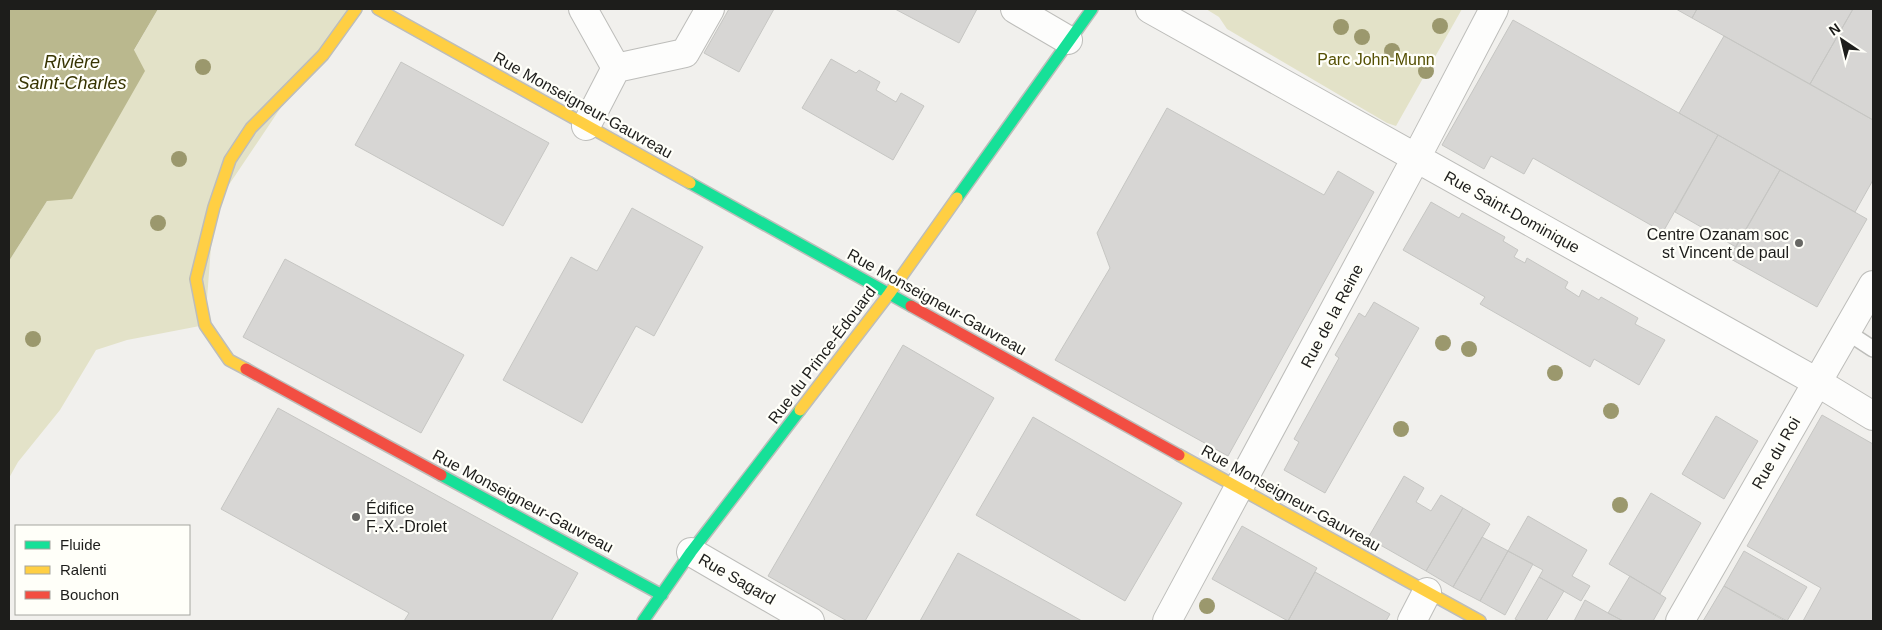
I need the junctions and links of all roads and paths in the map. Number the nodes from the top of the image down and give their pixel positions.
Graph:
1 (356, 9) edge
2 (378, 9) edge
3 (583, 9) edge
4 (1015, 9) edge
5 (1092, 9) edge
6 (1150, 9) edge
7 (1494, 9) edge
8 (701, 12) edge
9 (1068, 40) junction
10 (616, 68) junction
11 (586, 126) junction
12 (1416, 158) junction
13 (1873, 285) edge
14 (889, 294) junction
15 (1847, 332) junction
16 (1873, 349) edge
17 (1816, 382) junction
18 (1873, 416) edge
19 (1240, 488) junction
20 (691, 552) junction
21 (1427, 592) junction
22 (662, 595) junction
23 (643, 621) edge
24 (810, 621) edge
25 (1167, 621) edge
26 (1412, 621) edge
27 (1480, 621) edge
28 (1680, 621) edge

1 - 22 street, Rue Monseigneur-Gauvreau
2 - 11 street, Rue Monseigneur-Gauvreau
3 - 10 street
4 - 9 street
5 - 9 street, Rue du Prince-Édouard
6 - 12 street, Rue Saint-Dominique
7 - 12 street, Rue de la Reine
8 - 10 street
9 - 14 street, Rue du Prince-Édouard
10 - 11 street
11 - 14 street, Rue Monseigneur-Gauvreau
12 - 17 street, Rue Saint-Dominique
12 - 19 street, Rue de la Reine
13 - 15 street, Rue du Roi
14 - 19 street, Rue Monseigneur-Gauvreau
14 - 20 street, Rue du Prince-Édouard
15 - 16 lane
15 - 17 street, Rue du Roi
17 - 18 street, Rue Saint-Dominique
17 - 28 street, Rue du Roi
19 - 21 street, Rue Monseigneur-Gauvreau
19 - 25 street, Rue de la Reine
20 - 22 street, Rue du Prince-Édouard
20 - 24 street, Rue Sagard
21 - 26 street
21 - 27 street, Rue Monseigneur-Gauvreau
22 - 23 street, Rue du Prince-Édouard

